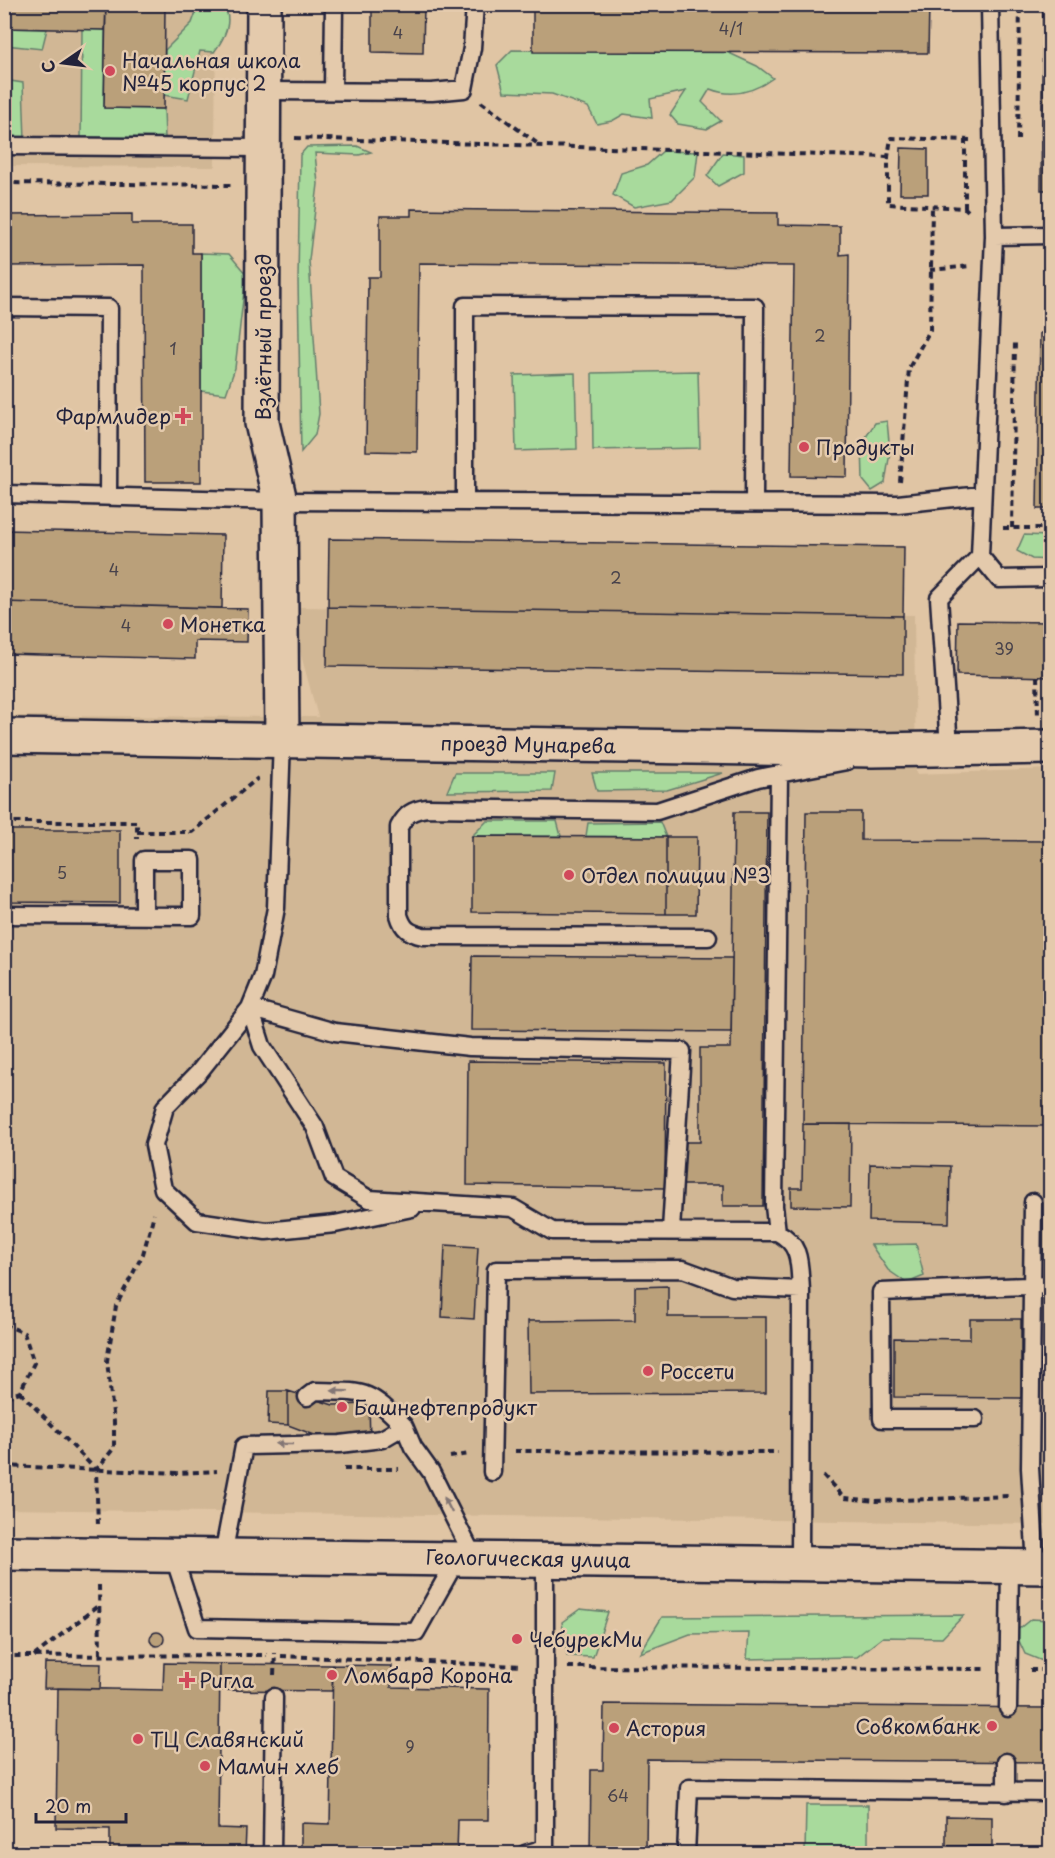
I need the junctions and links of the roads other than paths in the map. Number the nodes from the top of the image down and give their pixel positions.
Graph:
1 (264, 4) edge
2 (334, 4) edge
3 (475, 4) edge
4 (990, 4) edge
5 (333, 90) junction
6 (264, 91) junction
7 (263, 142) junction
8 (4, 146) edge
9 (994, 236) junction
10 (1050, 236) edge
11 (4, 307) edge
12 (4, 495) edge
13 (981, 495) junction
14 (108, 497) junction
15 (280, 501) junction
16 (465, 501) junction
17 (754, 503) junction
18 (980, 556) junction
19 (1050, 578) edge
20 (1044, 735) edge
21 (4, 736) edge
22 (949, 747) junction
23 (281, 750) junction
24 (872, 750) junction
25 (779, 774) junction
26 (4, 915) edge
27 (144, 916) junction
28 (708, 937) dead end
29 (250, 1008) junction
30 (1033, 1202) dead end
31 (436, 1203) junction
32 (671, 1230) junction
33 (777, 1232) junction
34 (1033, 1285) junction
35 (1050, 1285) edge
36 (801, 1290) junction
37 (307, 1397) dead end
38 (975, 1419) dead end
39 (404, 1425) junction
40 (492, 1472) dead end
41 (4, 1553) edge
42 (173, 1554) junction
43 (223, 1555) junction
44 (466, 1557) junction
45 (545, 1558) junction
46 (800, 1562) junction
47 (1032, 1566) edge
48 (274, 1697) dead end
49 (1008, 1708) dead end
50 (1006, 1762) dead end
51 (1006, 1792) junction
52 (1050, 1792) edge
53 (545, 1851) edge
54 (272, 1854) edge
55 (525, 1854) edge
56 (686, 1854) edge

1 - 6 street, Взлётный проезд
2 - 5 lane
3 - 5 lane
4 - 9 lane
5 - 6 lane
6 - 7 street, Взлётный проезд
7 - 8 lane
7 - 15 street, Взлётный проезд
9 - 10 lane
9 - 13 lane
11 - 14 lane
12 - 14 lane
13 - 17 lane
13 - 18 lane
14 - 15 lane
15 - 16 lane
15 - 23 street, Взлётный проезд
16 - 17 lane
16 - 17 lane
18 - 19 lane
18 - 22 lane
20 - 22 street, проезд Мунарева
21 - 23 street, проезд Мунарева
22 - 24 street, проезд Мунарева
23 - 24 street, проезд Мунарева
23 - 29 lane
24 - 25 lane
25 - 28 lane
25 - 33 lane
26 - 27 lane
27 - 27 lane
29 - 31 lane
29 - 31 lane
29 - 32 lane
30 - 34 lane
31 - 32 lane
32 - 33 lane
33 - 36 lane
34 - 35 lane
34 - 38 lane
34 - 47 lane
36 - 40 lane
36 - 46 lane
39 -> 37 lane
39 -> 43 lane
44 -> 39 lane
41 - 42 street, Геологическая улица
42 - 43 street, Геологическая улица
42 - 44 lane
43 - 44 street, Геологическая улица
44 - 45 street, Геологическая улица
45 - 46 street, Геологическая улица
45 - 53 lane
46 - 47 street, Геологическая улица
47 - 49 lane
48 - 54 lane
50 - 51 lane
51 - 52 lane
51 - 56 lane
53 - 55 lane

